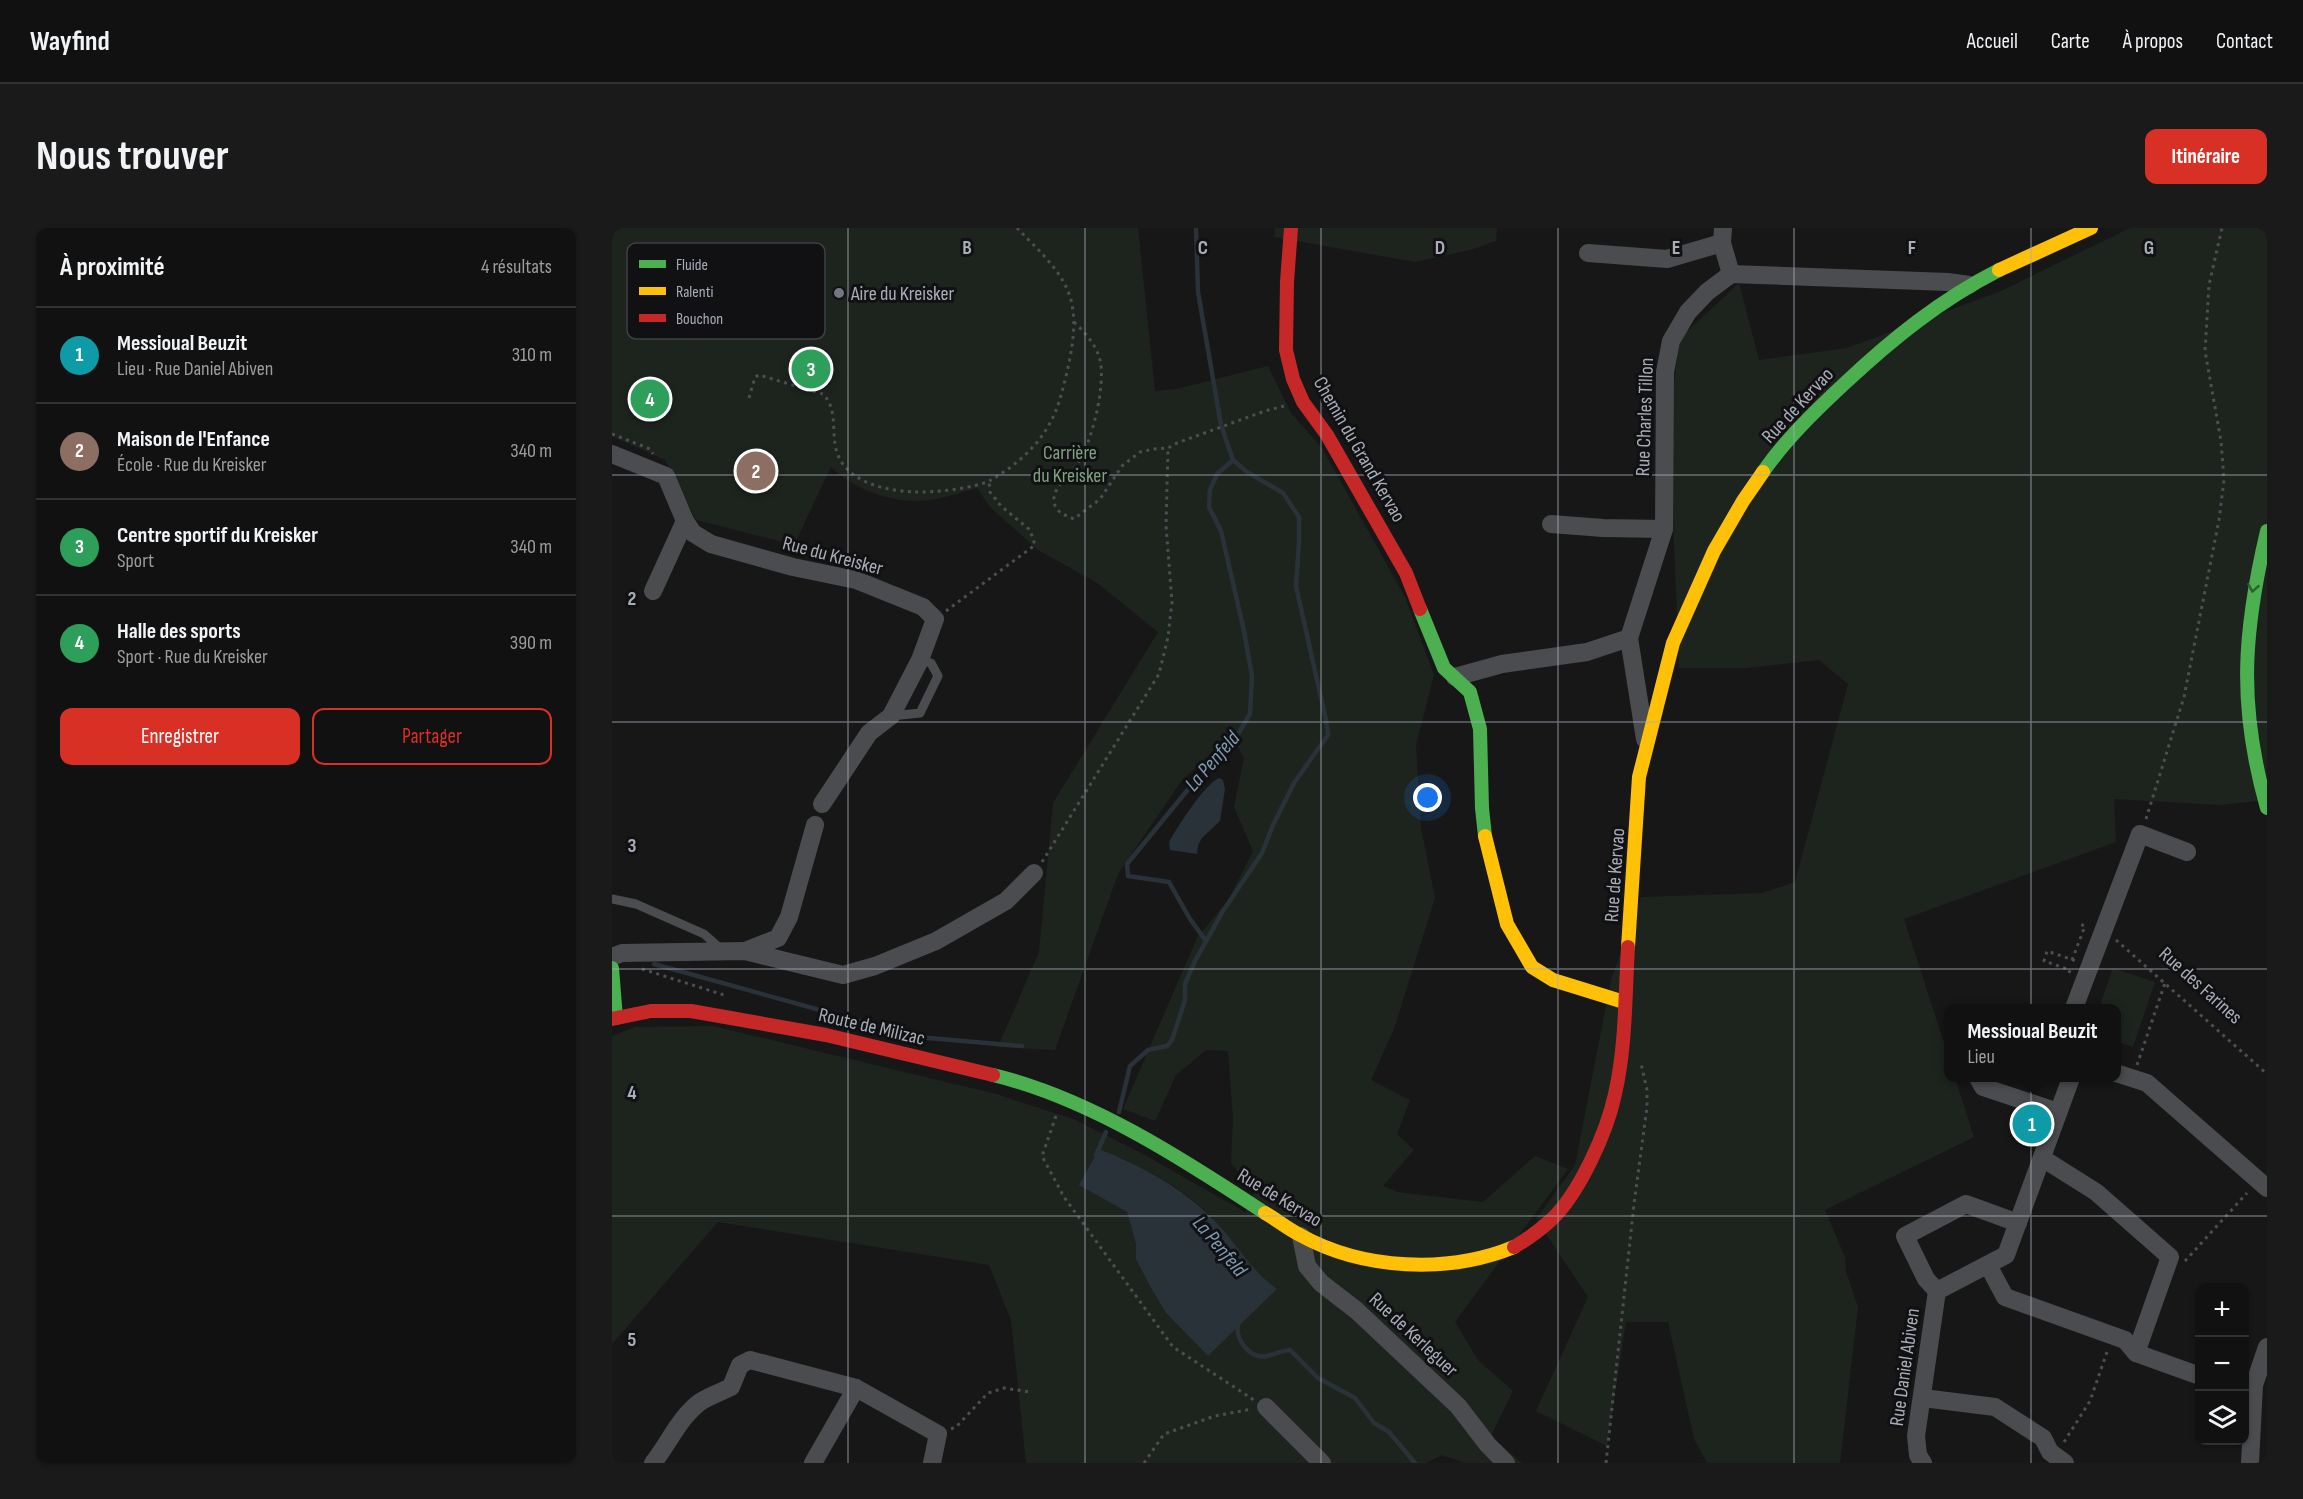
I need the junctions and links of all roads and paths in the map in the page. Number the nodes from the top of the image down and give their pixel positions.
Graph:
1 (1017, 228) edge
2 (1291, 228) edge
3 (2091, 228) edge
4 (2222, 228) edge
5 (1722, 236) edge
6 (1588, 254) dead end
7 (1731, 274) junction
8 (1969, 285) junction
9 (1074, 322) junction
10 (748, 398) dead end
11 (1303, 402) junction
12 (1168, 448) junction
13 (612, 453) edge
14 (989, 481) junction
15 (685, 521) junction
16 (1551, 524) dead end
17 (1664, 529) junction
18 (2267, 531) edge
19 (653, 591) dead end
20 (2267, 599) edge
21 (935, 619) junction
22 (1629, 638) junction
23 (2261, 664) dead end
24 (1455, 677) junction
25 (1646, 744) junction
26 (822, 804) dead end
27 (2267, 808) edge
28 (2146, 820) dead end
29 (815, 825) dead end
30 (2187, 852) dead end
31 (1034, 873) joint
32 (612, 899) edge
33 (2077, 923) dead end
34 (2105, 930) junction
35 (745, 951) junction
36 (724, 952) junction
37 (612, 957) edge
38 (2072, 960) junction
39 (2090, 966) junction
40 (612, 968) edge
41 (2066, 981) dead end
42 (2165, 983) junction
43 (1624, 1002) junction
44 (2076, 1004) edge
45 (614, 1018) edge
46 (1640, 1056) dead end
47 (2267, 1074) edge
48 (2124, 1075) edge
49 (1980, 1082) edge
50 (2069, 1082) edge
51 (1062, 1098) junction
52 (2058, 1112) junction
53 (1115, 1122) joint
54 (2042, 1158) junction
55 (2264, 1180) edge
56 (2018, 1222) junction
57 (1301, 1236) junction
58 (2170, 1257) junction
59 (1988, 1265) junction
60 (1937, 1291) junction
61 (2113, 1336) junction
62 (2267, 1347) edge
63 (2136, 1353) junction
64 (2195, 1375) edge
65 (856, 1388) junction
66 (1030, 1392) dead end
67 (2249, 1395) edge
68 (1923, 1398) junction
69 (1266, 1407) junction
70 (938, 1434) junction
71 (2060, 1459) edge
72 (653, 1463) edge
73 (813, 1463) edge
74 (932, 1463) edge
75 (1144, 1463) edge
76 (1322, 1463) edge
77 (1506, 1463) edge
78 (1606, 1463) edge
79 (1923, 1463) edge
80 (2250, 1463) edge

1 - 9 path
2 - 11 main road, Chemin du Grand Kervao
3 - 8 main road, Rue de Kervao
4 - 28 path
5 - 6 street
5 - 7 street
7 - 8 street
7 - 17 street, Rue Charles Tillon
8 - 25 main road, Rue de Kervao
9 - 12 path
9 - 14 path
10 - 14 path
11 - 12 path
11 - 24 main road, Chemin du Grand Kervao
12 - 31 path
13 - 15 street, Rue du Kreisker
14 - 21 path
15 - 19 street
15 - 21 street, Rue du Kreisker
16 - 17 street
17 - 22 street, Rue Charles Tillon
18 -> 27 main road
20 - 23 main road
21 - 26 street
22 - 24 street
22 - 25 street
24 - 43 main road, Chemin du Grand Kervao
25 - 43 main road, Rue de Kervao
29 - 35 street
30 - 34 street
31 - 35 street
32 - 36 lane
33 - 38 path
34 - 39 street
34 - 42 path, Rue des Farines
35 - 36 street
36 - 37 street
38 - 39 path
38 - 41 path
39 - 44 street
40 - 45 main road
42 - 47 path, Rue des Farines
42 - 48 path
43 - 57 main road, Rue de Kervao
45 - 51 main road, Route de Milizac
46 - 78 path
48 - 55 street
49 - 52 street
50 - 52 street, Rue Daniel Abiven
51 - 53 main road, Route de Milizac
51 - 69 path
52 - 54 street, Rue Daniel Abiven
53 - 57 main road, Rue de Kervao
54 - 56 street, Rue Daniel Abiven
54 - 58 street
55 - 58 path
56 - 59 street, Rue Daniel Abiven
56 - 60 street
57 - 77 street, Rue de Kerleguer
58 - 63 street
59 - 60 street, Rue Daniel Abiven
59 - 61 street
60 - 68 street, Rue Daniel Abiven
61 - 63 street
61 - 71 path
62 - 67 street
63 - 64 street
65 - 70 street
65 - 72 street
65 - 73 street
66 - 70 path
67 - 80 street
68 - 71 street
68 - 79 street, Rue Daniel Abiven
69 - 75 path
69 - 76 street
70 - 74 street

